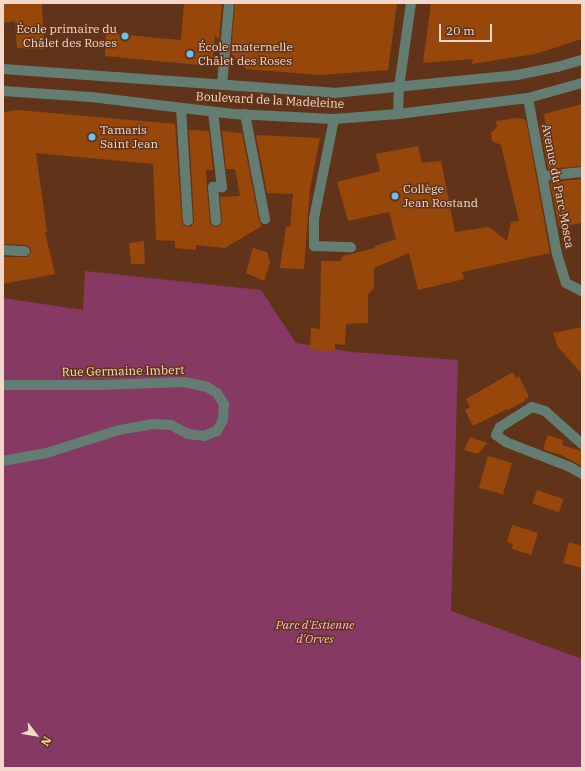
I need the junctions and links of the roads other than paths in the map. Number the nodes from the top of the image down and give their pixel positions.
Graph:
1 (229, 3) edge
2 (411, 3) edge
3 (582, 60) edge
4 (3, 69) edge
5 (582, 83) edge
6 (222, 85) junction
7 (399, 87) junction
8 (3, 91) edge
9 (528, 98) junction
10 (181, 108) junction
11 (213, 112) junction
12 (244, 114) junction
13 (398, 114) junction
14 (334, 119) junction
15 (582, 172) edge
16 (543, 176) junction
17 (265, 219) dead end
18 (188, 221) dead end
19 (216, 221) dead end
20 (351, 247) dead end
21 (3, 250) edge
22 (25, 251) dead end
23 (582, 291) edge
24 (3, 385) edge
25 (582, 444) edge
26 (3, 461) edge
27 (582, 474) edge

1 - 6 street
2 - 7 street
3 - 7 street, Boulevard de la Madeleine
4 - 6 street, Boulevard de la Madeleine
5 - 9 street, Boulevard de la Madeleine
6 - 7 street, Boulevard de la Madeleine
7 - 13 street
8 - 10 street, Boulevard de la Madeleine
9 - 13 street, Boulevard de la Madeleine
9 - 16 street, Avenue du Parc Mosca
10 - 11 street, Boulevard de la Madeleine
10 - 18 street
11 - 12 street, Boulevard de la Madeleine
11 - 19 street
12 - 14 street, Boulevard de la Madeleine
12 - 17 street
13 - 14 street, Boulevard de la Madeleine
14 - 20 street
15 - 16 street
16 - 23 street, Avenue du Parc Mosca
21 - 22 street
24 - 26 street, Rue Germaine Imbert
25 - 27 street

